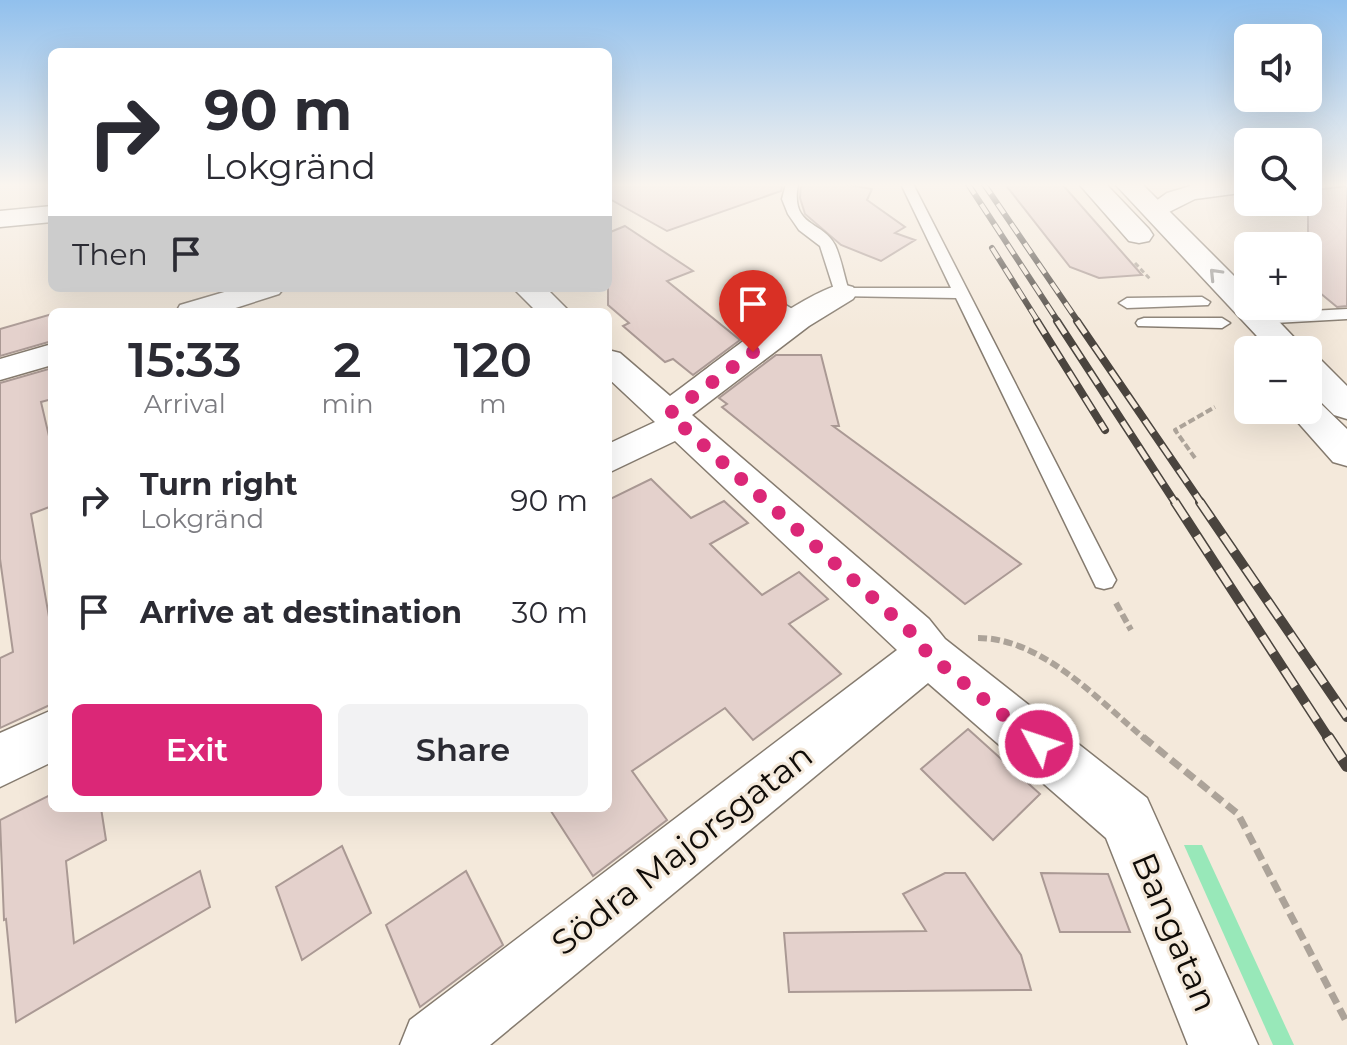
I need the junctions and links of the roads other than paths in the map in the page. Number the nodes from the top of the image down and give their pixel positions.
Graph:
1 (812, 233) edge
2 (932, 233) edge
3 (1141, 233) edge
4 (1170, 233) edge
5 (256, 292) edge
6 (532, 292) edge
7 (842, 293) junction
8 (962, 293) junction
9 (1127, 303) dead end
10 (204, 308) edge
11 (550, 308) edge
12 (1347, 314) edge
13 (1230, 321) junction
14 (1144, 323) dead end
15 (1261, 336) edge
16 (48, 355) edge
17 (612, 364) edge
18 (0, 370) edge
19 (1322, 382) edge
20 (1347, 407) edge
21 (674, 419) junction
22 (1319, 424) edge
23 (1347, 453) edge
24 (612, 458) edge
25 (1104, 580) dead end
26 (928, 654) junction
27 (48, 737) edge
28 (0, 761) edge
29 (435, 1045) edge
30 (1223, 1045) edge

1 - 7 lane
2 - 8 lane
3 - 13 main road
13 -> 4 main road
5 - 10 street
6 - 11 street
7 - 8 lane
7 - 21 street
8 - 25 lane
9 - 13 lane
12 - 13 lane
13 - 14 lane
13 - 15 main road
16 - 18 street
17 - 21 street
19 - 20 main road
21 - 24 street
21 - 26 street
22 - 23 main road
26 - 29 street, Södra Majorsgatan
26 - 30 street, Bangatan
27 - 28 street

